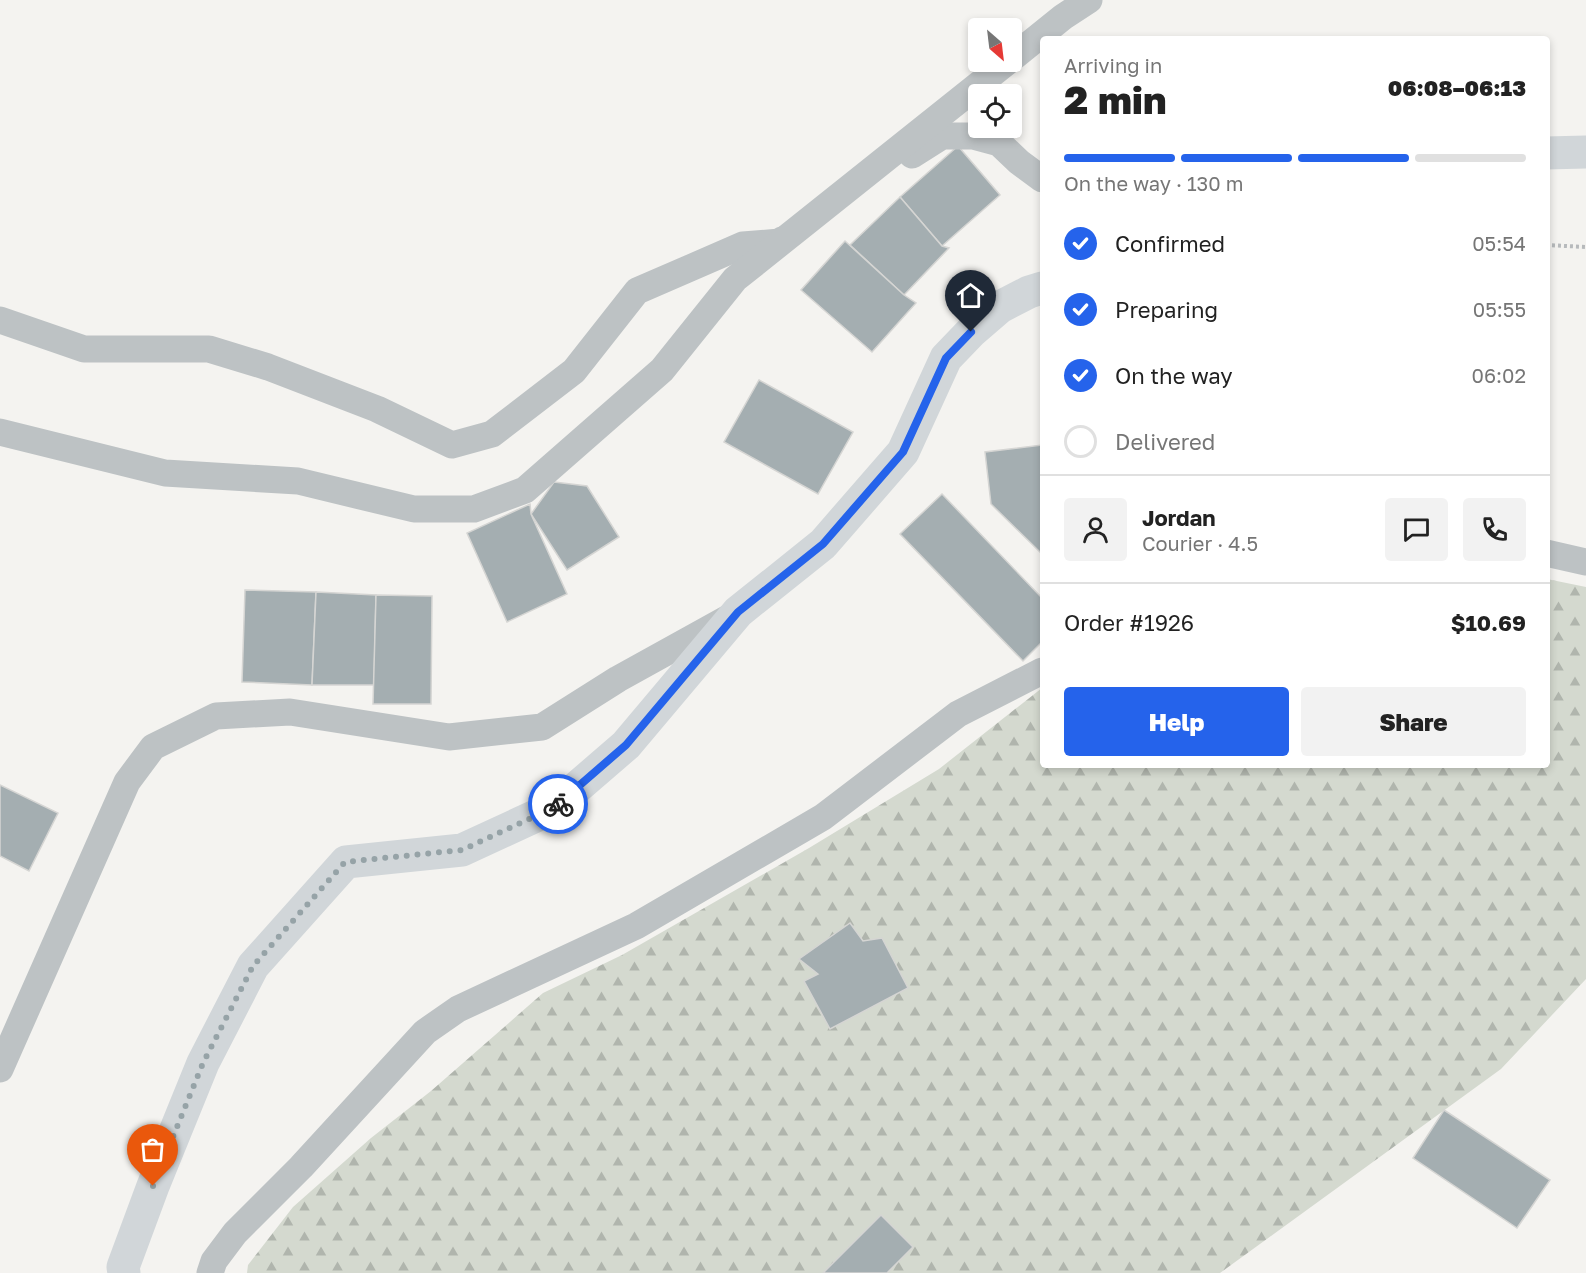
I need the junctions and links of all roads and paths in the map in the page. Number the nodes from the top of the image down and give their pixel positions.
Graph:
1 (1089, 0) edge
2 (1040, 36) edge
3 (1041, 36) edge
4 (1022, 50) edge
5 (994, 72) edge
6 (1586, 152) edge
7 (1550, 153) edge
8 (1040, 177) edge
9 (780, 242) junction
10 (1550, 245) edge
11 (1586, 248) edge
12 (1040, 289) edge
13 (0, 320) edge
14 (0, 432) edge
15 (1550, 554) edge
16 (1586, 562) edge
17 (738, 612) junction
18 (1040, 671) edge
19 (0, 1069) edge
20 (124, 1273) edge
21 (210, 1273) edge

1 - 3 street
2 - 4 street
5 - 9 street
6 - 7 main road
8 - 9 street
9 - 13 street
9 - 14 street
10 - 11 path
12 - 17 main road
15 - 16 street
17 - 19 street
17 - 20 main road
18 - 21 street

